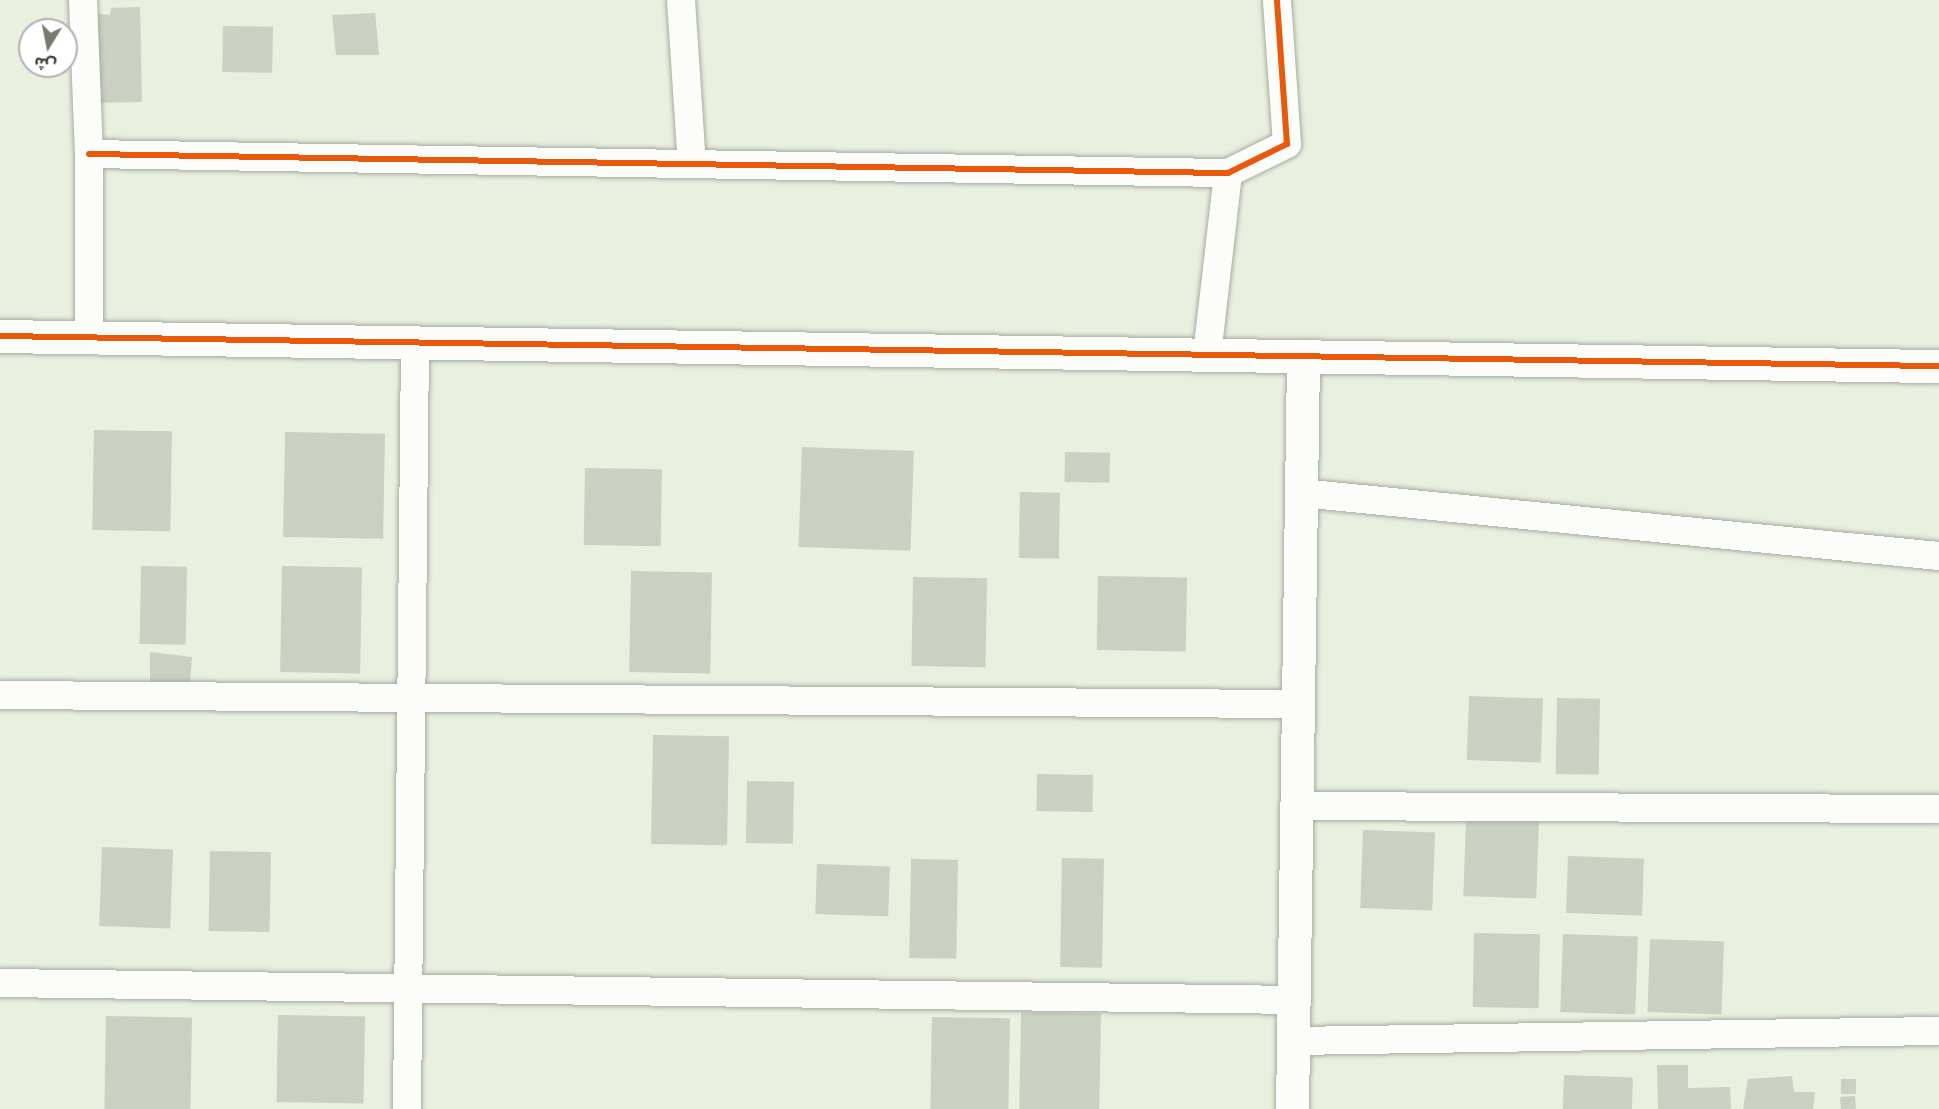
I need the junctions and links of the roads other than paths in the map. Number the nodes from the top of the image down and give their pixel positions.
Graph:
1 (83, 0) edge
2 (681, 0) edge
3 (1277, 0) edge
4 (89, 154) junction
5 (692, 164) junction
6 (1228, 173) junction
7 (0, 336) edge
8 (89, 338) junction
9 (415, 343) junction
10 (1207, 355) junction
11 (1303, 356) junction
12 (1939, 366) edge
13 (1301, 493) junction
14 (1939, 556) edge
15 (0, 695) edge
16 (411, 698) junction
17 (1298, 704) junction
18 (1297, 806) junction
19 (1939, 809) edge
20 (0, 983) edge
21 (409, 988) junction
22 (1294, 1000) junction
23 (1939, 1031) edge
24 (1293, 1041) junction
25 (407, 1109) edge
26 (1292, 1109) edge

1 - 4 street
2 - 5 street
3 - 6 street
4 - 5 street
4 - 8 street
5 - 6 street
6 - 10 street
7 - 8 street
8 - 9 street
9 - 10 street
9 - 16 street
10 - 11 street
11 - 12 street
11 - 13 street
13 - 14 street
13 - 17 street
15 - 16 street
16 - 17 street
16 - 21 street
17 - 18 street
18 - 19 street
18 - 22 street
20 - 21 street
21 - 22 street
21 - 25 street
22 - 24 street
23 - 24 street
24 - 26 street

